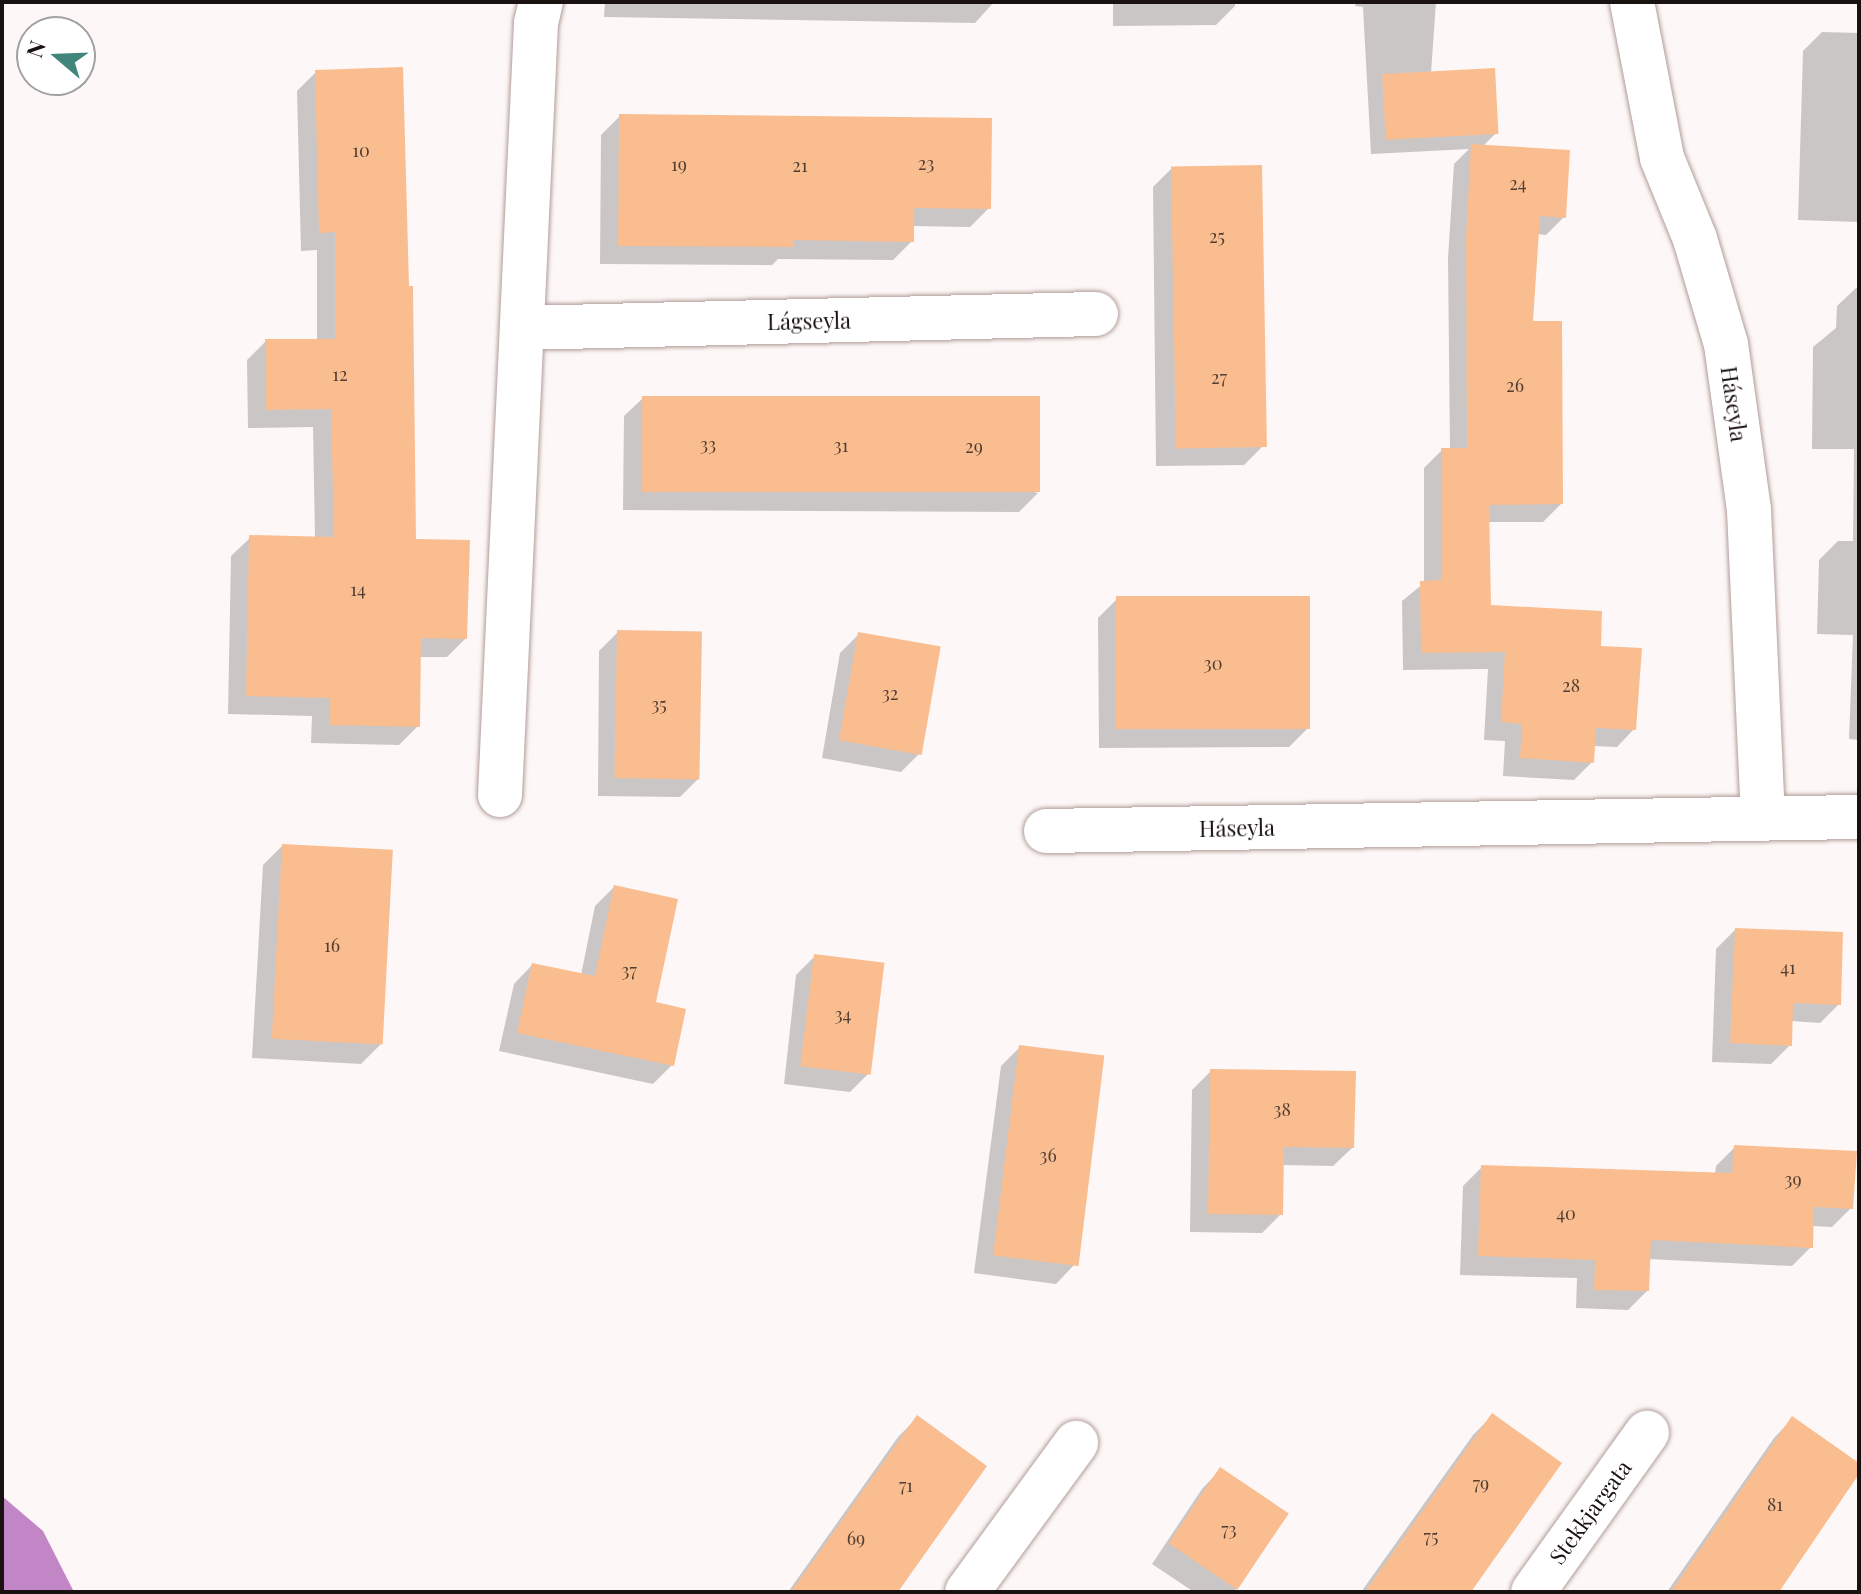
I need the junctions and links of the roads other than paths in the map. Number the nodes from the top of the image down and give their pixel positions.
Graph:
1 (541, 2) edge
2 (1632, 2) edge
3 (1096, 314) dead end
4 (522, 328) junction
5 (500, 795) dead end
6 (1859, 817) edge
7 (1763, 819) junction
8 (1046, 831) dead end
9 (1647, 1433) dead end
10 (1076, 1443) dead end
11 (967, 1592) edge
12 (1533, 1592) edge

1 - 4 street
2 - 7 street, Háseyla
3 - 4 street, Lágseyla
4 - 5 street
6 - 7 street, Háseyla
7 - 8 street, Háseyla
9 - 12 street, Stekkjargata
10 - 11 street

